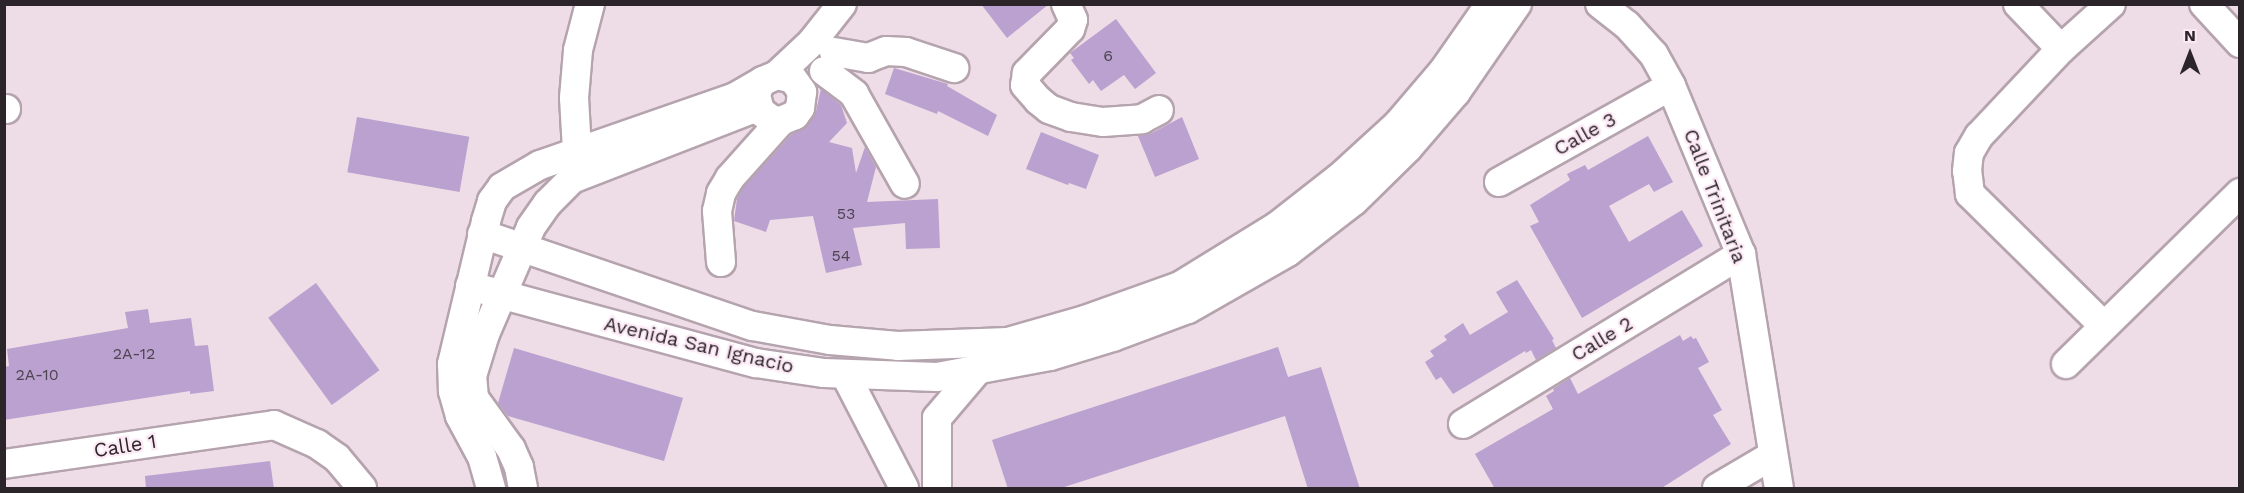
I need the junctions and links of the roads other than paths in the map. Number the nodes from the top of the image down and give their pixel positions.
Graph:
1 (590, 4) edge
2 (842, 4) edge
3 (854, 4) edge
4 (1066, 4) edge
5 (1490, 4) edge
6 (1517, 4) edge
7 (1600, 4) edge
8 (2018, 4) edge
9 (2111, 4) edge
10 (2204, 4) edge
11 (2240, 43) edge
12 (2061, 49) junction
13 (829, 61) junction
14 (954, 68) dead end
15 (1671, 86) junction
16 (770, 96) junction
17 (1159, 110) dead end
18 (577, 151) junction
19 (1499, 182) dead end
20 (905, 184) dead end
21 (2240, 193) edge
22 (482, 234) junction
23 (523, 247) junction
24 (1741, 254) junction
25 (721, 262) dead end
26 (470, 286) junction
27 (502, 296) junction
28 (2103, 325) junction
29 (2066, 364) dead end
30 (976, 372) junction
31 (845, 374) junction
32 (1463, 424) dead end
33 (1773, 455) junction
34 (4, 464) edge
35 (362, 489) edge
36 (491, 489) edge
37 (523, 489) edge
38 (904, 489) edge
39 (937, 489) edge
40 (1717, 489) edge
41 (1779, 489) edge

1 - 18 street
2 - 16 street
3 - 13 street
4 - 17 street
5 - 23 street, Avenida San Ignacio
6 - 30 street, Avenida San Ignacio
7 - 15 street, Calle Trinitaria
8 - 12 street
9 - 12 street
10 - 11 street
12 - 28 street
13 - 14 street
13 - 16 street
13 - 20 street
15 - 19 street, Calle 3
15 - 24 street, Calle Trinitaria
16 - 18 street
16 - 23 street
16 - 25 street
18 - 22 street
21 - 28 street
22 - 23 street, Avenida San Ignacio
22 - 26 street
23 - 27 street
24 - 32 street, Calle 2
24 - 33 street, Calle Trinitaria
26 - 27 street, Avenida San Ignacio
26 - 36 street
27 - 31 street, Avenida San Ignacio
27 - 37 street
28 - 29 street
30 - 31 street, Avenida San Ignacio
30 - 39 street
31 - 38 street
33 - 40 street
33 - 41 street, Calle Trinitaria
34 - 35 street, Calle 1

